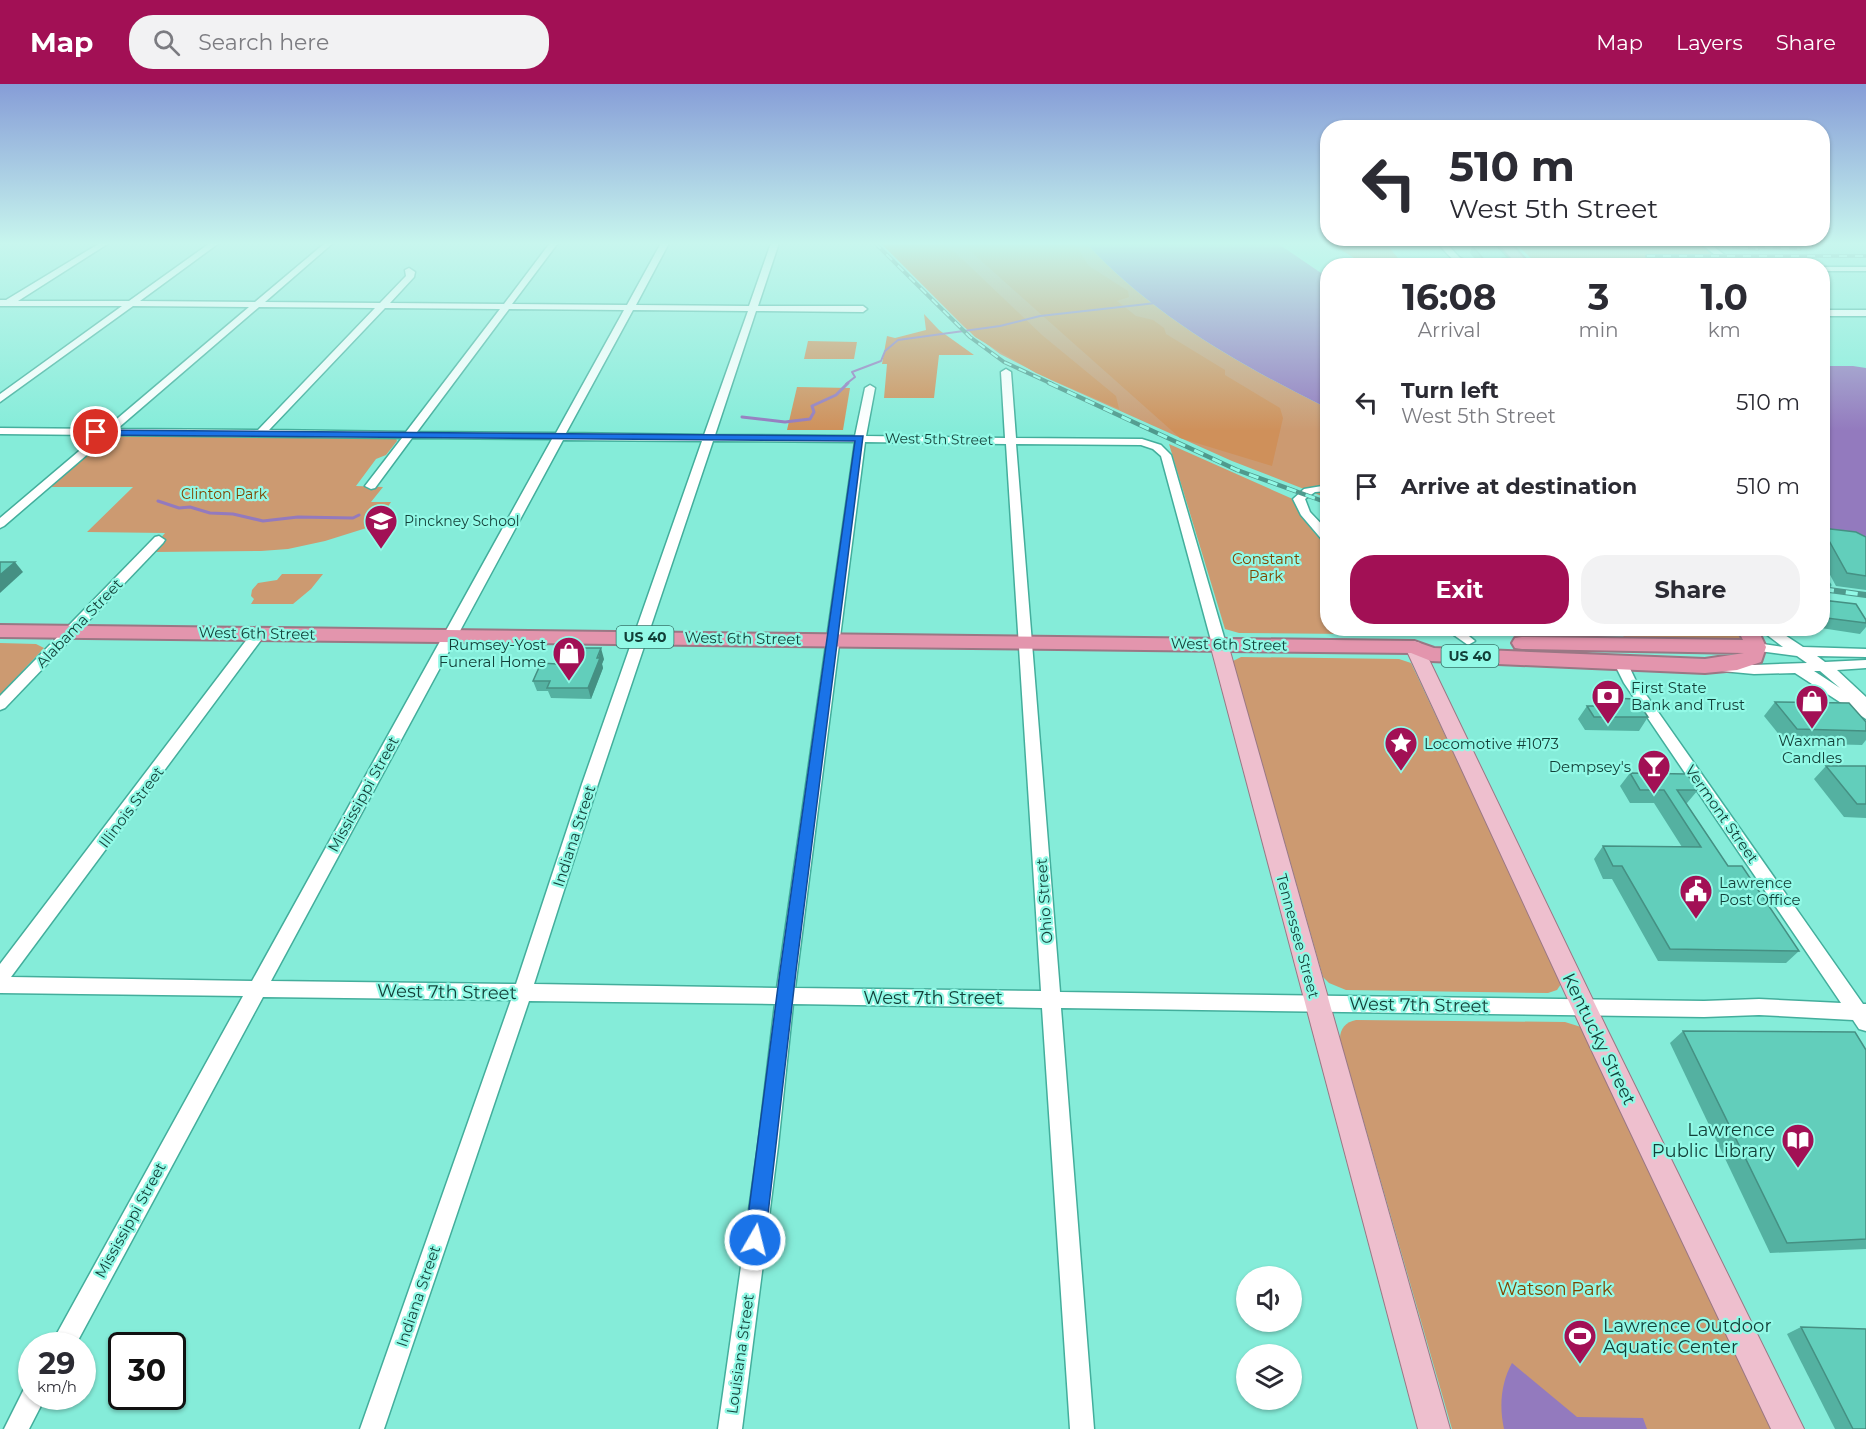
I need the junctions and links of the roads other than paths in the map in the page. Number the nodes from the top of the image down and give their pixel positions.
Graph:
1 (128, 306) edge
2 (256, 306) edge
3 (353, 306) edge
4 (382, 306) junction
5 (506, 306) junction
6 (629, 307) junction
7 (753, 308) junction
8 (867, 310) dead end
9 (1830, 313) edge
10 (1866, 314) edge
11 (1006, 372) dead end
12 (870, 388) dead end
13 (0, 399) edge
14 (0, 431) edge
15 (107, 432) junction
16 (261, 434) junction
17 (409, 435) junction
18 (558, 436) junction
19 (709, 437) junction
20 (860, 438) junction
21 (1011, 440) junction
22 (1157, 447) joint
23 (370, 486) dead end
24 (1320, 488) edge
25 (0, 524) edge
26 (1320, 530) edge
27 (159, 540) dead end
28 (0, 631) edge
29 (72, 631) junction
30 (259, 633) junction
31 (450, 635) junction
32 (1461, 636) edge
33 (1569, 636) edge
34 (1732, 636) edge
35 (1755, 636) edge
36 (1758, 636) edge
37 (1760, 636) edge
38 (640, 637) junction
39 (833, 639) junction
40 (1468, 641) junction
41 (1025, 642) junction
42 (1219, 644) junction
43 (1528, 644) junction
44 (1615, 646) edge
45 (1414, 647) junction
46 (1800, 652) junction
47 (1866, 652) edge
48 (1866, 664) edge
49 (1705, 666) junction
50 (1824, 667) junction
51 (1799, 669) junction
52 (0, 705) edge
53 (1864, 712) edge
54 (0, 978) edge
55 (0, 985) edge
56 (256, 989) junction
57 (522, 993) junction
58 (785, 997) junction
59 (1051, 999) junction
60 (1317, 1004) junction
61 (1584, 1007) junction
62 (1863, 1015) edge
63 (70, 1332) edge
64 (26, 1410) edge
65 (16, 1429) edge
66 (372, 1429) edge
67 (730, 1429) edge
68 (1082, 1429) edge
69 (1434, 1429) edge
70 (1788, 1429) edge

1 - 13 street
2 - 15 street
3 - 4 street
4 - 5 street
4 - 16 street
5 - 6 street
5 - 17 street
6 - 7 street
6 - 18 street, Mississippi Street
7 - 8 street
7 - 19 street, Indiana Street
9 - 10 street
11 - 21 street, Ohio Street
12 - 20 street, Louisiana Street
14 - 15 street, West 5th Street
15 - 16 street, West 5th Street
15 - 25 street
16 - 17 street, West 5th Street
17 - 18 street, West 5th Street
17 - 23 street
18 - 19 street, West 5th Street
18 - 31 street, Mississippi Street
19 - 20 street, West 5th Street
19 - 38 street, Indiana Street
20 - 21 street, West 5th Street
20 - 39 street, Louisiana Street
21 - 22 street, West 5th Street
21 - 41 street, Ohio Street
22 - 42 street, Tennessee Street
24 - 26 street
27 - 29 street, Alabama Street
28 - 29 highway, West 6th Street / US 40
29 - 30 highway, West 6th Street / US 40
29 - 52 street, Alabama Street
30 - 31 highway, West 6th Street / US 40
30 - 54 street, Illinois Street
31 - 38 highway, West 6th Street / US 40
31 - 56 street, Mississippi Street
32 - 40 street
33 - 43 highway, US 40
34 - 44 highway, West 6th Street
35 - 49 highway, West 6th Street / US 40
36 - 46 street, West 6th Street
37 - 46 street
38 - 39 highway, West 6th Street / US 40
38 - 57 street, Indiana Street
39 - 41 highway, West 6th Street / US 40
39 - 58 street, Louisiana Street
40 - 43 highway, West 6th Street / US 40
40 - 45 highway, West 6th Street / US 40
41 - 42 highway, West 6th Street / US 40
41 - 59 street, Ohio Street
42 - 45 highway, West 6th Street / US 40
42 - 60 main road, Tennessee Street
43 - 44 highway, West 6th Street
44 - 45 highway, West 6th Street / US 40
44 - 49 highway, West 6th Street / US 40
44 - 62 street, Vermont Street
45 - 61 main road, Kentucky Street
46 - 47 street, West 6th Street
46 - 50 street
48 - 50 street, West 6th Street
49 - 51 street, West 6th Street
50 - 51 street, West 6th Street
50 - 53 street
51 - 53 street
55 - 56 street, West 7th Street
56 - 57 street, West 7th Street
56 - 63 street, Mississippi Street
57 - 58 street, West 7th Street
57 - 66 street, Indiana Street
58 - 59 street, West 7th Street
58 - 67 street, Louisiana Street
59 - 60 street, West 7th Street
59 - 68 street, Ohio Street
60 - 61 street, West 7th Street
60 - 69 main road, Tennessee Street
61 - 62 street, West 7th Street
61 - 70 main road, Kentucky Street
64 - 65 street

